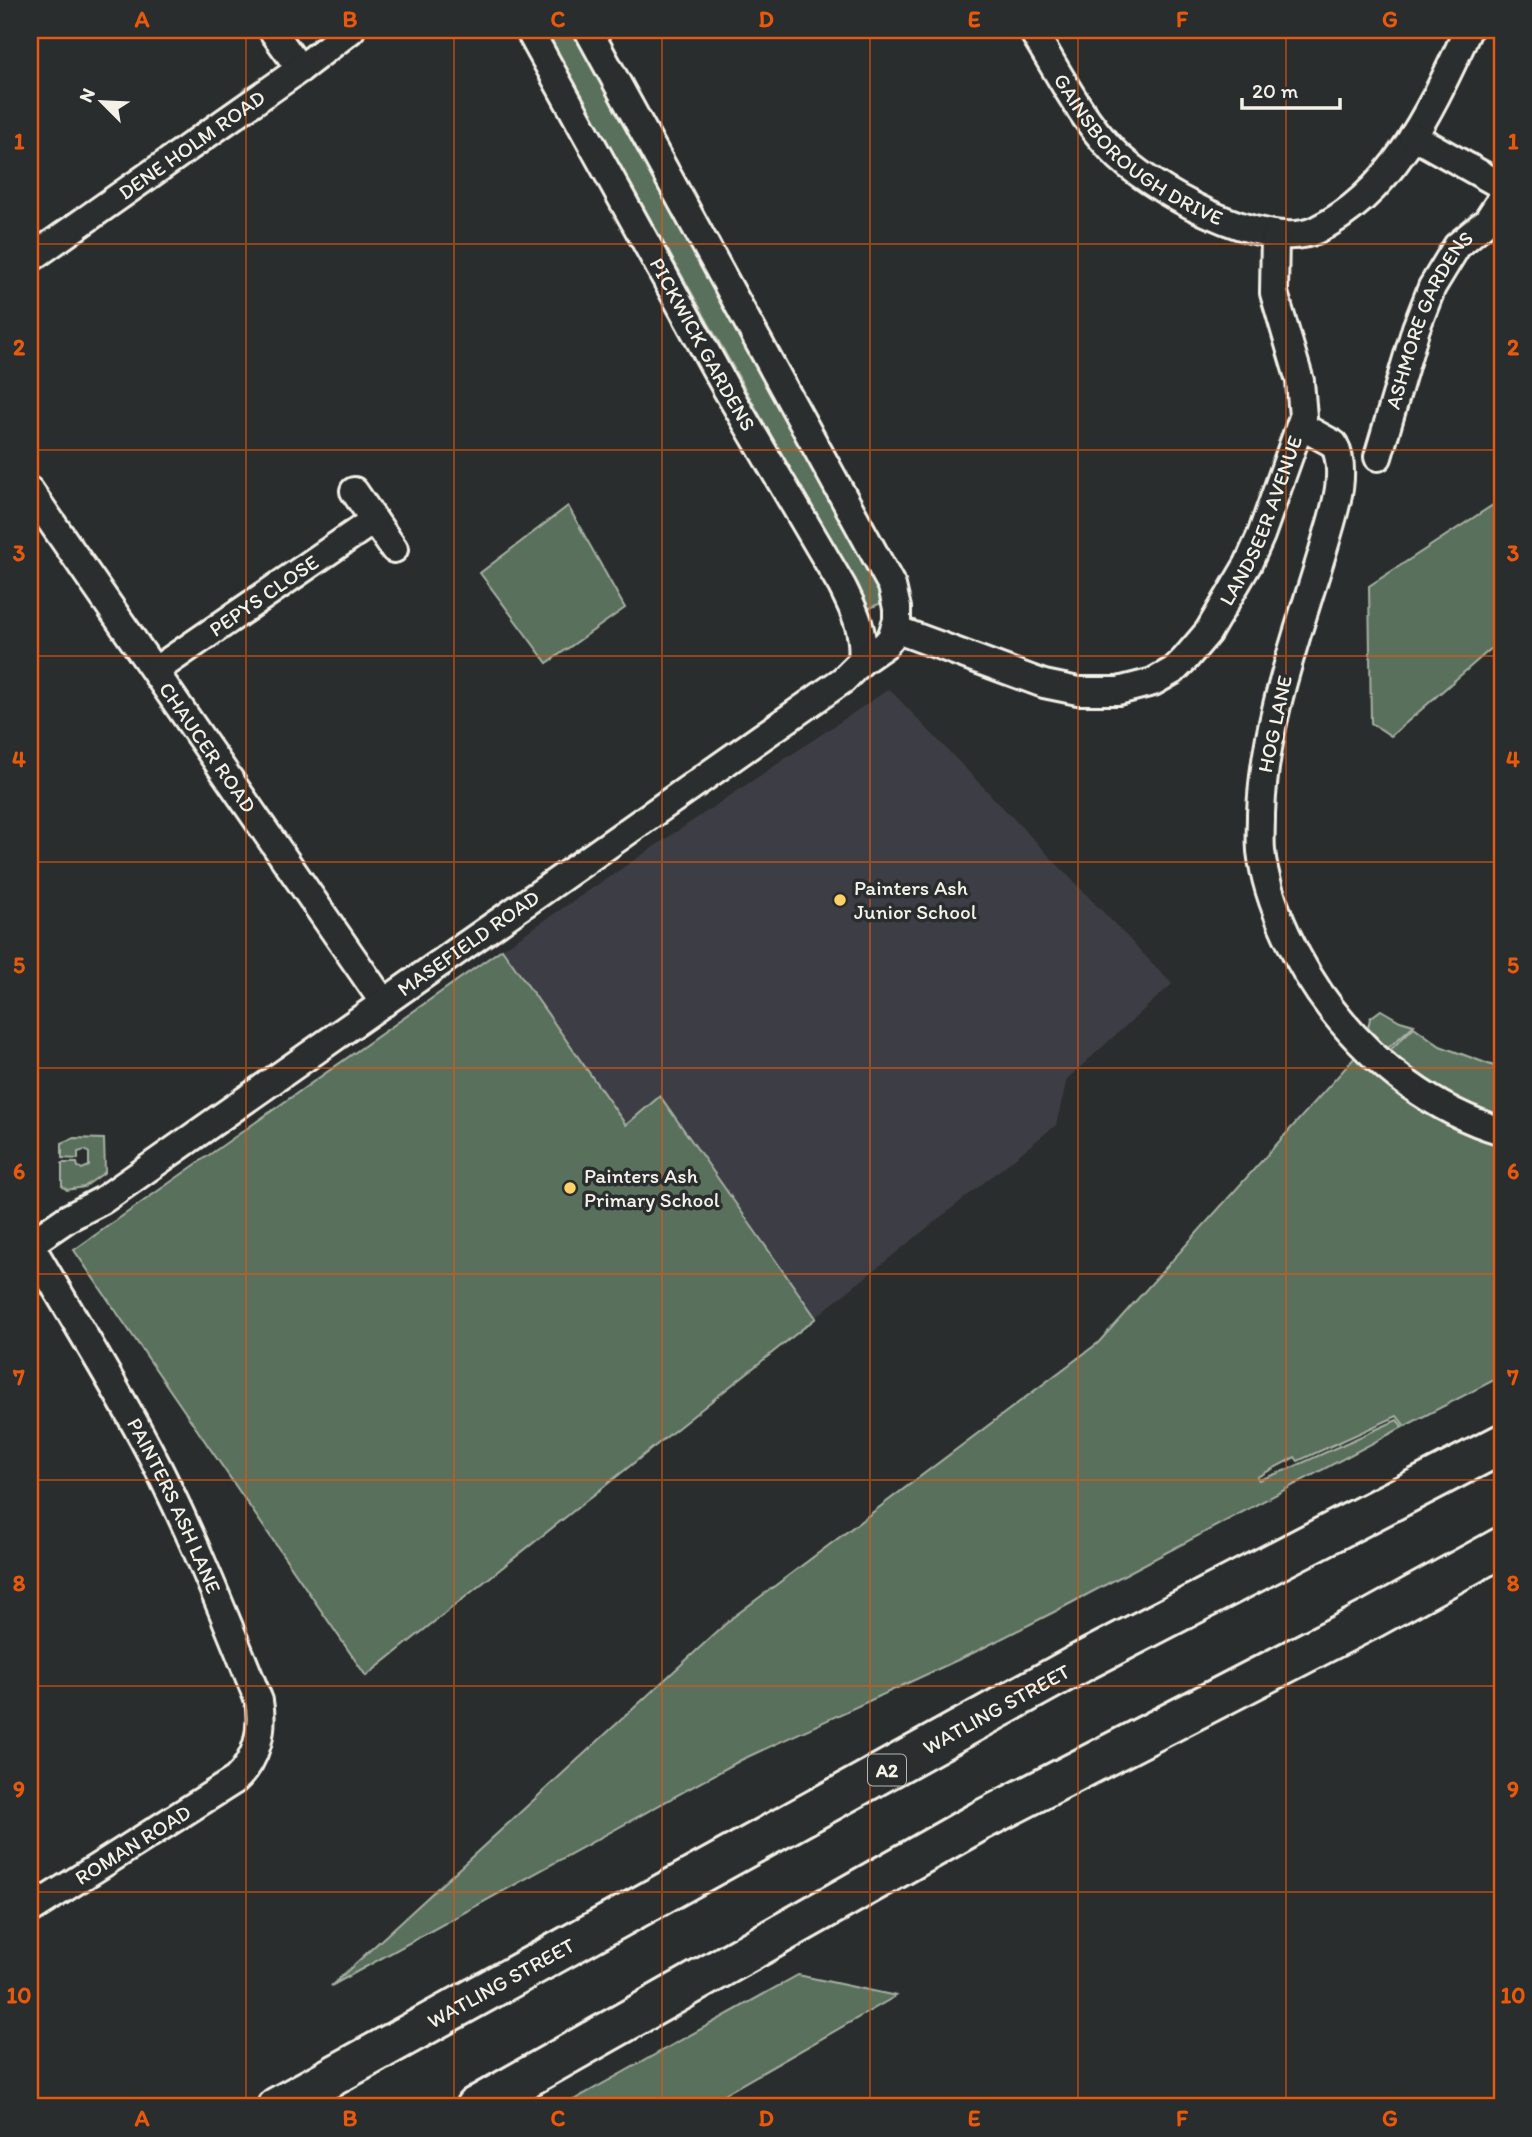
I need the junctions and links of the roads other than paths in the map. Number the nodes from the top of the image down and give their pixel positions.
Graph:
1 (272, 30) edge
2 (351, 30) edge
3 (529, 30) edge
4 (588, 30) edge
5 (1032, 30) edge
6 (1468, 30) edge
7 (300, 69) junction
8 (1413, 136) junction
9 (1502, 186) edge
10 (1502, 198) edge
11 (1275, 235) junction
12 (30, 258) edge
13 (1301, 426) junction
14 (1378, 457) dead end
15 (30, 491) edge
16 (354, 491) dead end
17 (374, 520) junction
18 (394, 549) dead end
19 (895, 629) junction
20 (862, 661) junction
21 (156, 670) junction
22 (384, 1003) junction
23 (1502, 1131) edge
24 (30, 1244) edge
25 (1502, 1444) edge
26 (1502, 1547) edge
27 (235, 1780) joint
28 (30, 1910) edge
29 (277, 2107) edge
30 (475, 2107) edge

1 - 7 street
2 - 7 street, DENE HOLM ROAD
3 - 20 street, PICKWICK GARDENS
4 - 19 street
5 - 11 street, GAINSBOROUGH DRIVE
6 - 8 street
7 - 12 street, DENE HOLM ROAD
8 - 9 street
8 - 11 street
10 - 14 street, ASHMORE GARDENS
11 - 13 street, LANDSEER AVENUE
13 - 19 street, LANDSEER AVENUE
13 - 23 street, HOG LANE
15 - 21 street, CHAUCER ROAD
16 - 17 street
17 - 18 street
17 - 21 street, PEPYS CLOSE
19 - 20 street, MASEFIELD ROAD
20 - 22 street, MASEFIELD ROAD
21 - 22 street, CHAUCER ROAD
22 - 24 street, MASEFIELD ROAD
24 - 27 street, PAINTERS ASH LANE
25 - 29 highway, WATLING STREET / A2
26 - 30 highway
27 - 28 street, ROMAN ROAD

